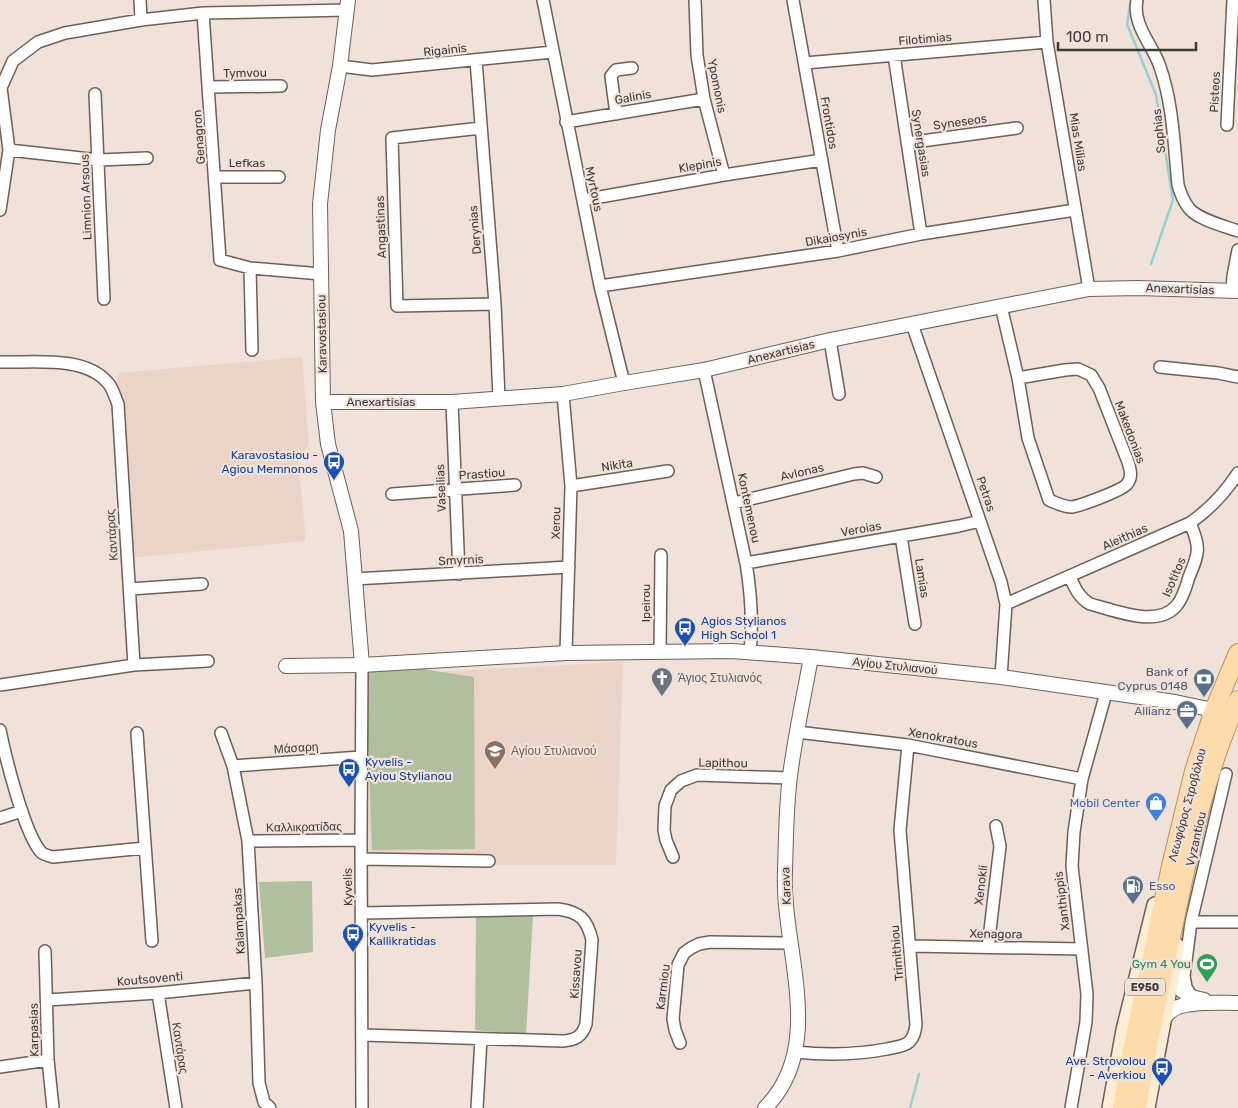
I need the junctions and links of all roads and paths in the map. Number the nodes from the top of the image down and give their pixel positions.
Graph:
1 (140, 0) edge
2 (543, 0) edge
3 (695, 0) edge
4 (793, 0) edge
5 (1044, 0) edge
6 (1137, 0) edge
7 (1233, 0) edge
8 (348, 5) edge
9 (202, 13) junction
10 (141, 20) junction
11 (1047, 42) junction
12 (553, 52) junction
13 (894, 56) junction
14 (476, 60) junction
15 (805, 63) junction
16 (340, 66) junction
17 (632, 68) dead end
18 (281, 86) dead end
19 (209, 87) junction
20 (95, 94) dead end
21 (704, 99) junction
22 (616, 114) junction
23 (566, 122) junction
24 (1227, 125) dead end
25 (481, 128) junction
26 (1017, 128) dead end
27 (907, 143) junction
28 (9, 150) junction
29 (147, 158) dead end
30 (99, 160) junction
31 (822, 160) junction
32 (724, 175) junction
33 (215, 177) junction
34 (279, 177) dead end
35 (1, 198) edge
36 (582, 200) junction
37 (0, 210) edge
38 (1076, 210) junction
39 (1238, 231) edge
40 (921, 234) junction
41 (1238, 250) edge
42 (838, 251) junction
43 (250, 268) junction
44 (321, 274) junction
45 (600, 286) junction
46 (1089, 289) junction
47 (1235, 291) edge
48 (104, 299) dead end
49 (495, 304) junction
50 (1001, 306) junction
51 (912, 324) junction
52 (830, 340) junction
53 (252, 350) dead end
54 (0, 362) edge
55 (1160, 367) dead end
56 (704, 370) junction
57 (1238, 377) edge
58 (1018, 378) junction
59 (624, 382) junction
60 (563, 394) junction
61 (839, 394) dead end
62 (499, 398) junction
63 (323, 402) junction
64 (452, 402) junction
65 (668, 471) dead end
66 (1238, 472) edge
67 (876, 477) dead end
68 (515, 485) dead end
69 (571, 486) junction
70 (455, 490) junction
71 (392, 494) dead end
72 (734, 503) junction
73 (980, 521) junction
74 (1190, 523) junction
75 (901, 536) junction
76 (660, 556) dead end
77 (746, 563) junction
78 (569, 567) junction
79 (459, 574) junction
80 (1070, 577) junction
81 (354, 579) junction
82 (202, 584) dead end
83 (130, 590) junction
84 (1006, 604) junction
85 (915, 624) dead end
86 (660, 651) junction
87 (566, 653) junction
88 (750, 653) junction
89 (1238, 653) edge
90 (811, 657) junction
91 (208, 661) dead end
92 (134, 665) junction
93 (362, 665) junction
94 (286, 666) dead end
95 (1001, 677) junction
96 (0, 685) edge
97 (1106, 693) junction
98 (1235, 707) edge
99 (1214, 710) junction
100 (0, 730) edge
101 (797, 732) junction
102 (137, 733) dead end
103 (221, 733) dead end
104 (908, 745) junction
105 (361, 757) junction
106 (233, 766) junction
107 (1218, 771) junction
108 (1238, 776) edge
109 (790, 778) junction
110 (1082, 779) junction
111 (22, 810) junction
112 (0, 818) edge
113 (996, 826) dead end
114 (361, 840) junction
115 (248, 841) junction
116 (145, 848) junction
117 (1190, 848) junction
118 (673, 857) dead end
119 (361, 859) junction
120 (489, 861) dead end
121 (1171, 866) junction
122 (362, 913) junction
123 (1191, 922) junction
124 (1238, 922) edge
125 (152, 940) dead end
126 (790, 943) junction
127 (910, 946) junction
128 (988, 947) junction
129 (1082, 950) junction
130 (45, 951) dead end
131 (1172, 976) junction
132 (256, 983) junction
133 (158, 993) junction
134 (1193, 998) junction
135 (47, 1000) junction
136 (1217, 1002) junction
137 (1238, 1003) edge
138 (1163, 1019) junction
139 (362, 1035) junction
140 (481, 1039) junction
141 (680, 1043) dead end
142 (795, 1052) junction
143 (48, 1060) junction
144 (0, 1067) edge
145 (53, 1108) edge
146 (176, 1108) edge
147 (270, 1108) edge
148 (362, 1108) edge
149 (477, 1108) edge
150 (765, 1108) edge
151 (1071, 1108) edge
152 (1110, 1108) edge
153 (1122, 1108) edge
154 (1137, 1108) edge
155 (1147, 1108) edge

1 - 10 street
2 - 12 street, Myrtous
3 - 21 street, Ypomonis
4 - 15 street, Frontidos
5 - 11 street, Mias Milias
6 - 39 street, Sophias
7 - 24 street, Pisteos
8 - 9 street
8 - 16 street, Karavostasiou
9 - 10 street
9 - 19 street, Genagron
10 - 28 street
11 - 13 street, Filotimias
11 - 38 street, Mias Milias
12 - 14 street, Rigainis
12 - 23 street, Myrtous
13 - 15 street, Filotimias
13 - 27 street, Synergasias
14 - 16 street, Rigainis
14 - 25 street, Derynias
15 - 31 street, Frontidos
16 - 44 street, Karavostasiou
17 - 22 street
18 - 19 street, Tymvou
19 - 33 street, Genagron
20 - 30 street, Limnion Arsous
21 - 22 street, Galinis
21 - 32 street, Ypomonis
22 - 23 street, Galinis
23 - 36 street, Myrtous
25 - 49 street, Derynias
25 - 49 street, Angastinas
26 - 27 street, Syneseos
27 - 40 street, Synergasias
28 - 30 street
28 - 35 street
29 - 30 street
30 - 48 street, Limnion Arsous
31 - 32 street, Klepinis
31 - 42 street, Frontidos
32 - 36 street, Klepinis
33 - 34 street, Lefkas
33 - 43 street, Genagron
35 - 37 street
36 - 45 street, Myrtous
38 - 40 street, Dikaiosynis
38 - 46 street, Mias Milias
40 - 42 street, Dikaiosynis
41 - 47 street
42 - 45 street, Dikaiosynis
43 - 44 street
43 - 53 street
44 - 63 street, Karavostasiou
45 - 59 street, Myrtous
46 - 47 street, Anexartisias
46 - 50 street, Anexartisias
49 - 62 street, Derynias
50 - 51 street, Anexartisias
50 - 58 street, Makedonias
51 - 52 street, Anexartisias
51 - 73 street, Petras
52 - 56 street, Anexartisias
52 - 61 street
54 - 83 street, Καντάρας
55 - 57 street
56 - 59 street, Anexartisias
56 - 72 street, Kontemenou
58 - 58 street, Makedonias
59 - 60 street, Anexartisias
60 - 62 street, Anexartisias
60 - 69 street, Xerou
62 - 64 street, Anexartisias
63 - 64 street, Anexartisias
63 - 81 street, Karavostasiou
64 - 70 street, Vaseilias
65 - 69 street, Nikita
66 - 74 street, Aleithias
67 - 72 street, Avlonas
68 - 70 street, Prastiou
69 - 78 street, Xerou
70 - 71 street, Prastiou
70 - 79 street, Vaseilias
72 - 77 street, Kontemenou
73 - 75 street, Veroias
73 - 84 street, Petras
74 - 80 street, Aleithias
74 - 80 street, Isotitos
75 - 77 street, Veroias
75 - 85 street, Lamias
76 - 86 street, Ipeirou
77 - 88 street, Kontemenou
78 - 79 street, Smyrnis
78 - 87 street, Xerou
79 - 81 street, Smyrnis
80 - 84 street, Aleithias
81 - 93 street, Karavostasiou
82 - 83 street
83 - 92 street, Καντάρας
84 - 95 street, Petras
86 - 87 street, Αγίου Στυλιανού
86 - 88 street, Αγίου Στυλιανού
87 - 93 street, Αγίου Στυλιανού
88 - 90 street, Αγίου Στυλιανού
89 - 99 main road, E950
90 - 95 street, Αγίου Στυλιανού
90 - 101 street, Karava
91 - 92 street
92 - 96 street
93 - 94 street, Αγίου Στυλιανού
93 - 105 street, Kyvelis
95 - 97 street, Αγίου Στυλιανού
97 - 99 street, Αγίου Στυλιανού
97 - 110 street, Xanthippis
98 - 99 street, Αγίου Στυλιανού
98 - 107 main road, Λεωφόρος Στροβόλου / E950
99 - 121 main road, Λεωφόρος Στροβόλου / E950
100 - 111 street
101 - 104 street, Xenokratous
101 - 109 street, Karava
102 - 116 street
103 - 106 street, Kalampakas
104 - 110 street, Xenokratous
104 - 127 street, Trimithiou
105 - 106 street, Μάσαρη
105 - 114 street, Kyvelis
106 - 115 street, Kalampakas
107 - 108 street
107 - 117 main road, Λεωφόρος Στροβόλου / E950
107 - 123 street, Vyzantiou
109 - 118 street, Lapithou
109 - 126 street, Karava
110 - 129 street, Xanthippis
111 - 112 street
111 - 116 street
113 - 128 street, Xenokli
114 - 115 street, Καλλικρατίδας
114 - 119 street, Kyvelis
115 - 132 street, Kalampakas
116 - 125 street
117 - 131 main road, E950
117 - 154 main road, Λεωφόρος Στροβόλου / E950
119 - 120 street
119 - 122 street, Kyvelis
121 - 152 main road, E950
121 - 153 main road, Λεωφόρος Στροβόλου / E950
122 - 139 street, Kyvelis
122 - 140 street, Kissavou
123 - 124 street
123 - 134 street, Vyzantiou
126 - 141 street, Karmiou
126 - 142 street, Karava
127 - 128 street, Xenagora
127 - 142 street, Trimithiou
128 - 129 street, Xenagora
129 - 151 street, Xanthippis
130 - 135 street, Karpasias
131 - 134 street
131 - 138 main road, E950
132 - 133 street, Koutsoventi
132 - 147 street, Kalampakas
133 - 135 street, Koutsoventi
133 - 146 street, Καντάρας
134 - 136 street
135 - 143 street, Karpasias
136 - 137 street
136 - 138 street
138 - 155 main road, E950
139 - 140 street, Kissavou
139 - 148 street, Kyvelis
140 - 149 street
142 - 150 street, Karava
143 - 144 street
143 - 145 street, Karpasias

